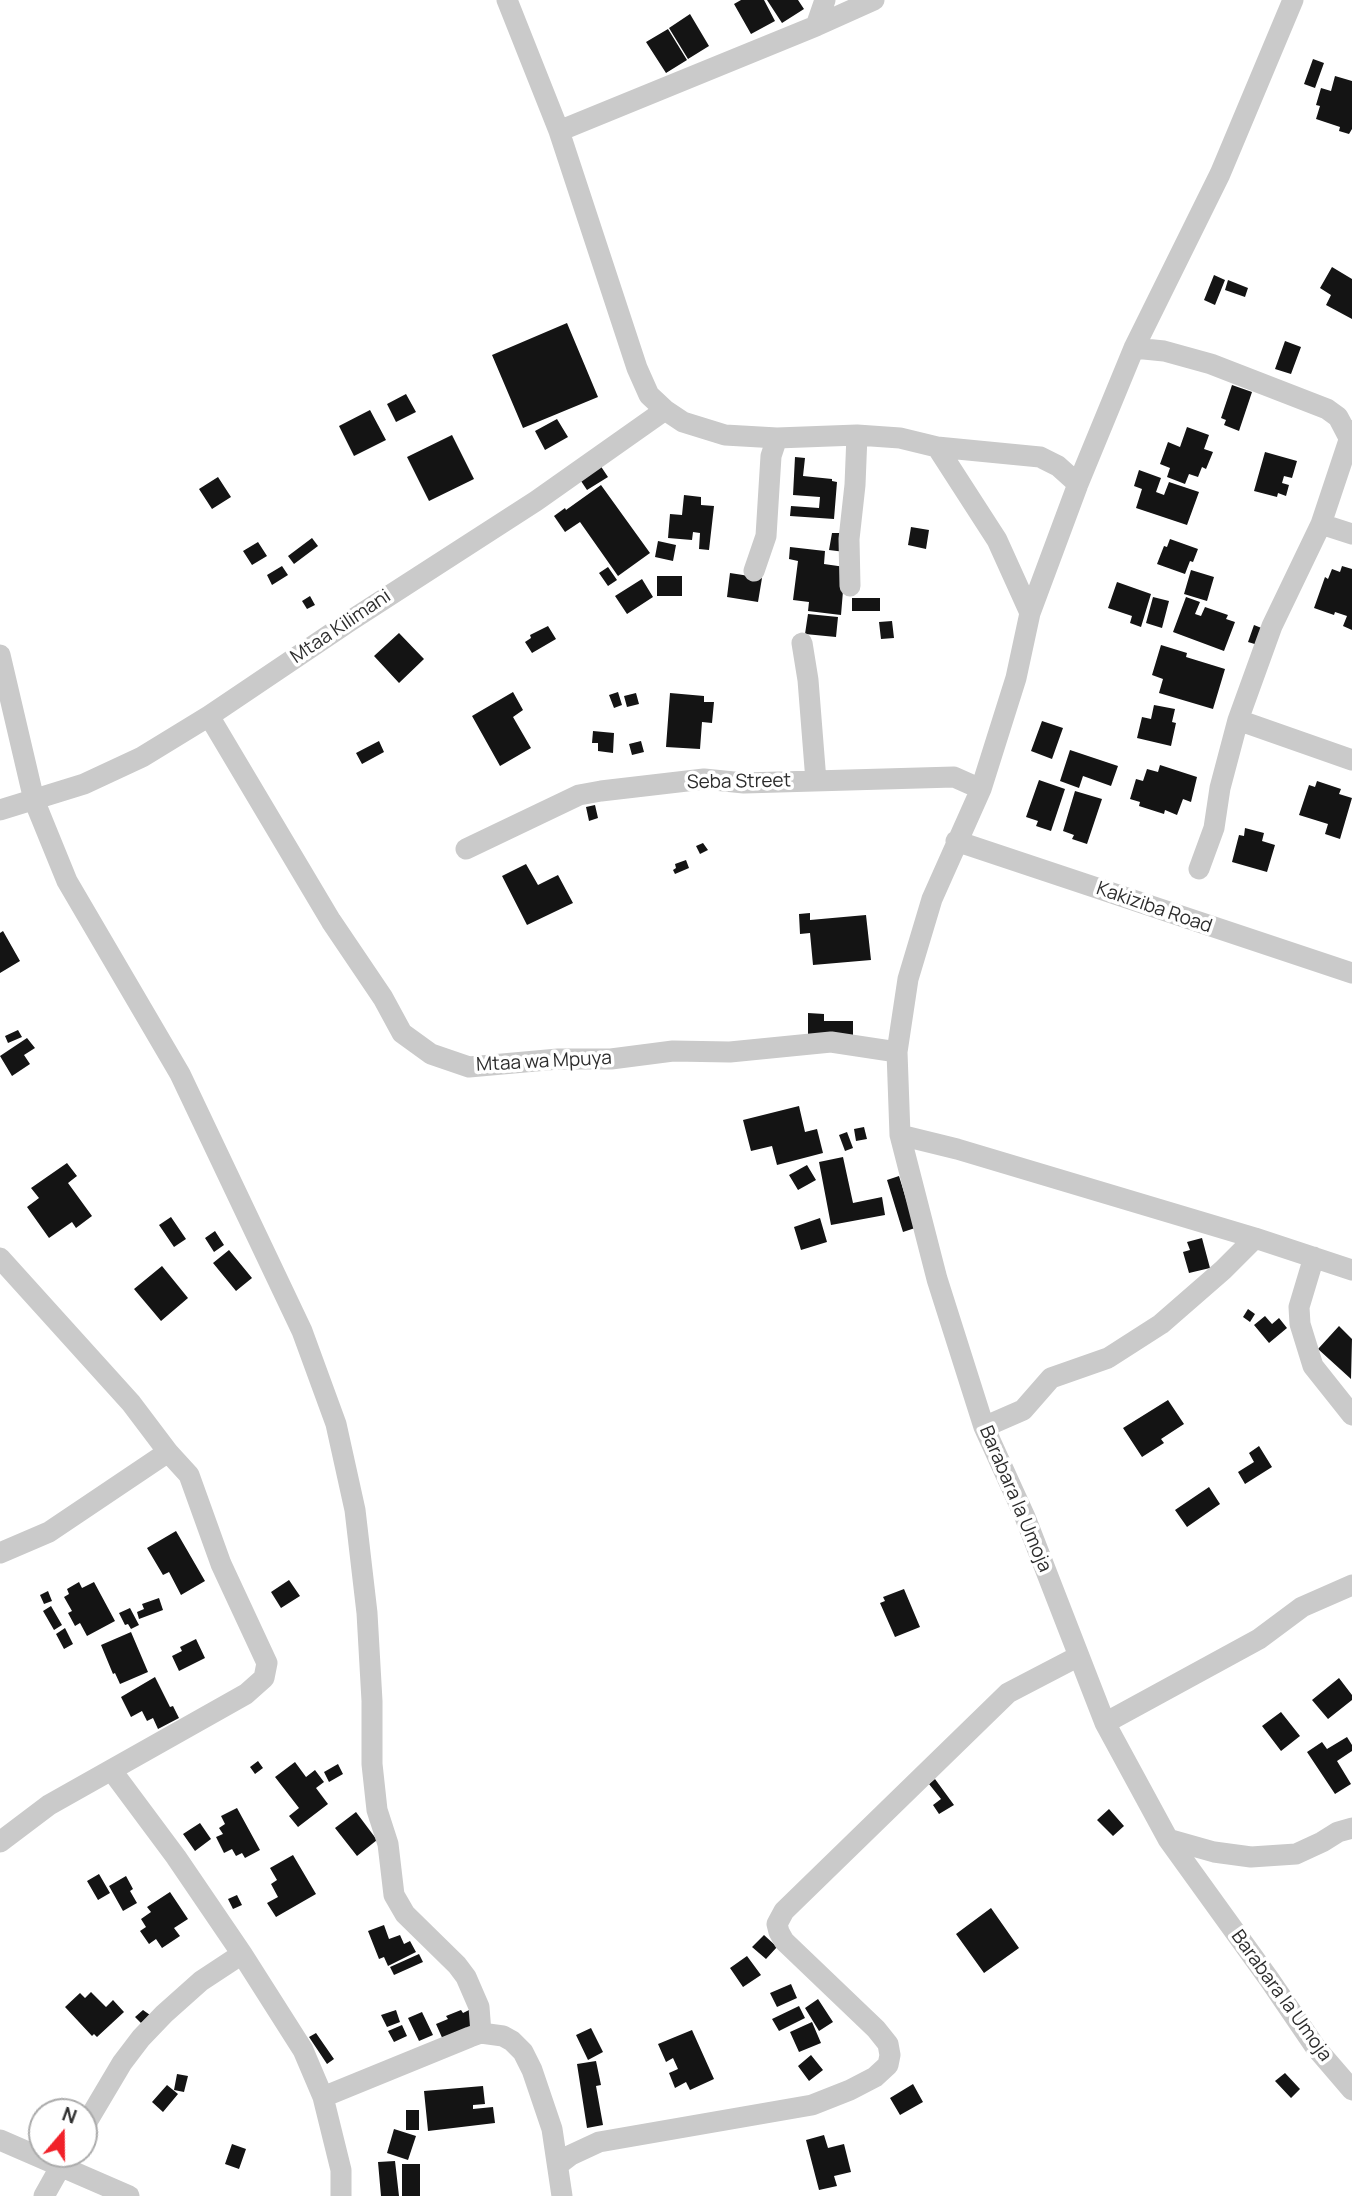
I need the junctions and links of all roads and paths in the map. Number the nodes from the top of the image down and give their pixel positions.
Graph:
1 (507, 0) edge
2 (825, 0) edge
3 (874, 0) edge
4 (1293, 0) edge
5 (816, 26) junction
6 (559, 131) junction
7 (1133, 348) junction
8 (664, 410) junction
9 (857, 435) junction
10 (1351, 435) edge
11 (777, 438) junction
12 (937, 447) junction
13 (1078, 484) junction
14 (1321, 524) junction
15 (1352, 534) edge
16 (754, 571) dead end
17 (850, 586) dead end
18 (1030, 614) junction
19 (802, 643) dead end
20 (0, 655) edge
21 (209, 716) junction
22 (1238, 720) junction
23 (1352, 760) edge
24 (816, 781) junction
25 (981, 789) junction
26 (34, 800) junction
27 (0, 810) edge
28 (956, 841) junction
29 (466, 849) dead end
30 (1199, 869) dead end
31 (1352, 974) edge
32 (897, 1052) junction
33 (900, 1135) junction
34 (1255, 1238) junction
35 (1314, 1257) junction
36 (0, 1258) edge
37 (1352, 1270) edge
38 (1352, 1415) edge
39 (984, 1427) junction
40 (168, 1452) junction
41 (0, 1553) edge
42 (1352, 1585) edge
43 (1079, 1657) junction
44 (1105, 1723) junction
45 (112, 1771) junction
46 (1352, 1829) edge
47 (1168, 1839) junction
48 (0, 1842) edge
49 (242, 1954) junction
50 (481, 2034) junction
51 (1352, 2090) edge
52 (323, 2097) junction
53 (98, 2103) edge
54 (0, 2140) edge
55 (28, 2149) edge
56 (558, 2165) junction
57 (60, 2168) edge
58 (78, 2168) edge
59 (44, 2196) edge
60 (129, 2196) edge
61 (341, 2196) edge
62 (562, 2196) edge

1 - 6 street
2 - 5 street
3 - 5 street
4 - 7 street, Barabara la Umoja
5 - 6 street
6 - 8 street
7 - 10 street
7 - 13 street, Barabara la Umoja
8 - 11 street
8 - 21 street, Mtaa Kilimani
9 - 11 street
9 - 12 street
9 - 17 street
10 - 14 street
11 - 16 street
12 - 13 street
12 - 18 street
13 - 18 street, Barabara la Umoja
14 - 15 street
14 - 22 street
18 - 25 street, Barabara la Umoja
19 - 24 street
20 - 26 street
21 - 26 street, Mtaa Kilimani
21 - 32 street, Mtaa wa Mpuya
22 - 23 street
22 - 30 street
24 - 25 street, Seba Street
24 - 29 street, Seba Street
25 - 28 street, Barabara la Umoja
26 - 27 street, Mtaa Kilimani
26 - 50 street
28 - 31 street, Kakiziba Road
28 - 32 street, Barabara la Umoja
32 - 33 street, Barabara la Umoja
33 - 34 street
33 - 39 street, Barabara la Umoja
34 - 35 street
34 - 39 street
35 - 37 street
35 - 38 street
36 - 40 street
39 - 43 street, Barabara la Umoja
40 - 41 street
40 - 45 street
42 - 44 street
43 - 44 street, Barabara la Umoja
43 - 56 street
44 - 47 street, Barabara la Umoja
45 - 48 street
45 - 49 street
46 - 47 street
47 - 51 street, Barabara la Umoja
49 - 52 street
49 - 53 street
50 - 52 street
50 - 56 street
52 - 61 street
54 - 55 street
56 - 62 street
57 - 59 street
58 - 60 street

